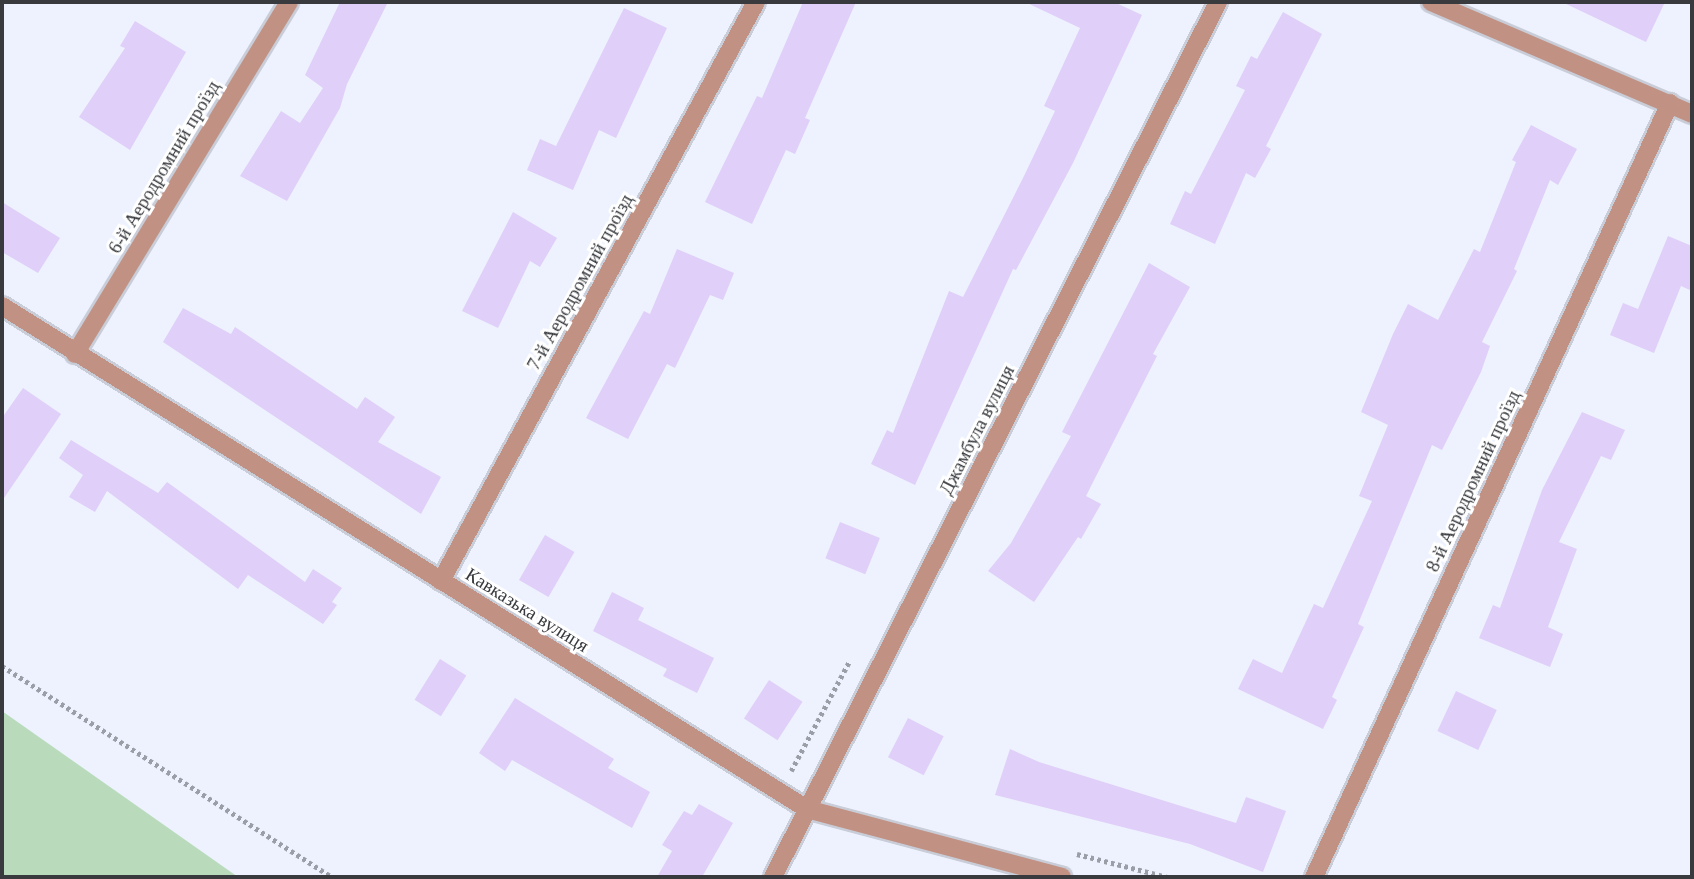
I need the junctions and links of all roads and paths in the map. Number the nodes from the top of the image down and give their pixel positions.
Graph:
1 (289, 2) edge
2 (756, 2) edge
3 (1218, 2) edge
4 (1431, 2) edge
5 (1670, 103) junction
6 (1692, 114) edge
7 (2, 306) edge
8 (75, 354) junction
9 (441, 582) junction
10 (2, 666) edge
11 (807, 809) junction
12 (331, 877) edge
13 (773, 877) edge
14 (1062, 877) edge
15 (1314, 877) edge

1 - 8 street, 6-й Аеродромний проїзд
2 - 9 street, 7-й Аеродромний проїзд
3 - 11 street, Джамбула вулиця
4 - 5 street
5 - 6 street
5 - 15 street, 8-й Аеродромний проїзд
7 - 8 street, Кавказька вулиця
8 - 9 street, Кавказька вулиця
9 - 11 street, Кавказька вулиця
10 - 12 path
11 - 13 street, Джамбула вулиця
11 - 14 street, Кавказька вулиця

